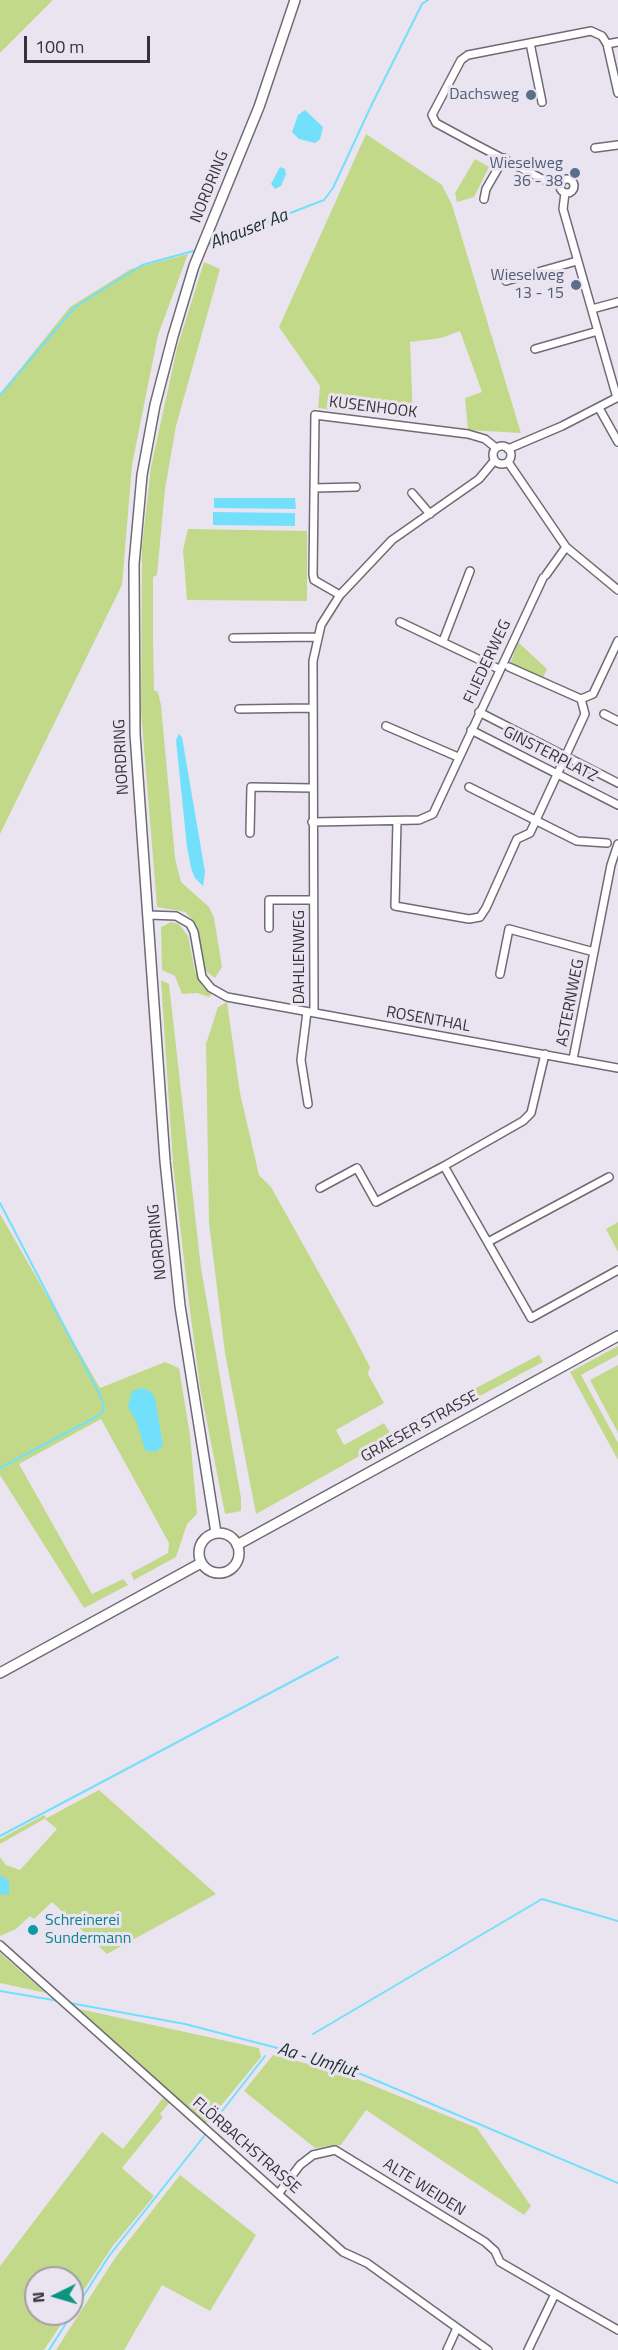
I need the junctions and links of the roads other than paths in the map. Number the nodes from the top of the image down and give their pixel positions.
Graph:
1 (295, 0) edge
2 (618, 42) edge
3 (530, 43) junction
4 (607, 44) junction
5 (618, 93) edge
6 (542, 102) dead end
7 (618, 145) edge
8 (595, 148) dead end
9 (504, 158) junction
10 (561, 184) junction
11 (565, 193) junction
12 (484, 199) dead end
13 (577, 261) junction
14 (506, 281) dead end
15 (618, 302) edge
16 (592, 309) junction
17 (598, 331) junction
18 (535, 349) dead end
19 (617, 397) edge
20 (599, 408) junction
21 (618, 442) edge
22 (496, 447) junction
23 (508, 448) junction
24 (494, 461) junction
25 (508, 462) junction
26 (356, 487) dead end
27 (314, 488) junction
28 (412, 493) dead end
29 (430, 514) junction
30 (566, 547) junction
31 (470, 571) dead end
32 (618, 590) edge
33 (340, 595) junction
34 (400, 622) dead end
35 (318, 637) junction
36 (233, 638) dead end
37 (443, 641) junction
38 (618, 641) edge
39 (509, 667) dead end
40 (499, 669) junction
41 (581, 699) junction
42 (312, 708) junction
43 (239, 709) dead end
44 (479, 712) junction
45 (604, 714) dead end
46 (618, 721) edge
47 (386, 726) dead end
48 (471, 730) junction
49 (565, 756) junction
50 (459, 758) junction
51 (556, 773) junction
52 (618, 783) edge
53 (469, 787) dead end
54 (312, 788) junction
55 (618, 805) edge
56 (535, 819) junction
57 (397, 821) junction
58 (312, 822) junction
59 (250, 833) dead end
60 (607, 843) dead end
61 (618, 844) edge
62 (313, 900) junction
63 (149, 915) junction
64 (269, 928) dead end
65 (594, 952) junction
66 (500, 974) dead end
67 (310, 1013) junction
68 (545, 1054) junction
69 (573, 1059) junction
70 (618, 1068) edge
71 (308, 1104) dead end
72 (444, 1166) junction
73 (609, 1177) dead end
74 (320, 1188) dead end
75 (488, 1242) junction
76 (618, 1270) edge
77 (618, 1336) edge
78 (216, 1533) junction
79 (237, 1545) junction
80 (201, 1563) junction
81 (0, 1673) edge
82 (0, 1945) edge
83 (279, 2193) junction
84 (555, 2294) junction
85 (457, 2328) junction
86 (618, 2330) edge
87 (447, 2350) edge
88 (488, 2350) edge
89 (528, 2350) edge

1 - 63 main road, NORDRING
2 - 4 street
3 - 4 street
3 - 6 street
3 - 9 street
4 - 5 street
7 - 8 street
9 - 10 street
9 - 12 street
10 - 11 street
10 - 11 street
11 - 13 street
13 - 14 street
13 - 16 street
15 - 16 street
16 - 17 street
17 - 18 street
17 - 19 street
19 - 20 street, KUSENHOOK
20 - 21 street
20 - 23 street, KUSENHOOK
22 - 23 street, KUSENHOOK
22 - 24 street
22 - 27 street, KUSENHOOK
23 - 25 street
24 - 25 street
24 - 29 street, DAHLIENWEG
25 - 30 street
26 - 27 street
27 - 33 street, KUSENHOOK
28 - 29 street
29 - 33 street, DAHLIENWEG
30 - 32 street
30 - 40 street, FLIEDERWEG
31 - 37 street
33 - 35 street, DAHLIENWEG
34 - 37 street
35 - 36 street
35 - 42 street, DAHLIENWEG
37 - 40 street
38 - 41 street
39 - 41 street, FLIEDERWEG
40 - 44 street, FLIEDERWEG
41 - 49 street
42 - 43 street
42 - 54 street, DAHLIENWEG
44 - 48 street, FLIEDERWEG
44 - 49 street, GINSTERPLATZ
45 - 46 street
47 - 50 street
48 - 50 street, FLIEDERWEG
48 - 51 street, GINSTERPLATZ
49 - 51 street
49 - 52 street, GINSTERPLATZ
50 - 57 street, FLIEDERWEG
51 - 55 street, GINSTERPLATZ
51 - 56 street
53 - 56 street
54 - 58 street, DAHLIENWEG
54 - 59 street
56 - 57 street
56 - 60 street
57 - 58 street, FLIEDERWEG
58 - 62 street, DAHLIENWEG
61 - 65 street, ASTERNWEG
62 - 64 street, DAHLIENWEG
62 - 67 street, DAHLIENWEG
63 - 67 street, ROSENTHAL
63 - 78 main road, NORDRING
65 - 66 street, ASTERNWEG
65 - 69 street, ASTERNWEG
67 - 68 street, ROSENTHAL
67 - 71 street
68 - 69 street, ROSENTHAL
68 - 72 street
69 - 70 street, ROSENTHAL
72 - 74 street
72 - 75 street
73 - 75 street
75 - 76 street
77 - 79 main road, GRAESER STRASSE
78 - 79 main road
78 - 80 main road
79 - 80 main road
80 - 81 main road
82 - 83 street, FLÖRBACHSTRASSE
83 - 84 street, ALTE WEIDEN
83 - 85 street, FLÖRBACHSTRASSE
84 - 86 street, ALTE WEIDEN
84 - 89 street
85 - 87 street
85 - 88 street, FLÖRBACHSTRASSE

